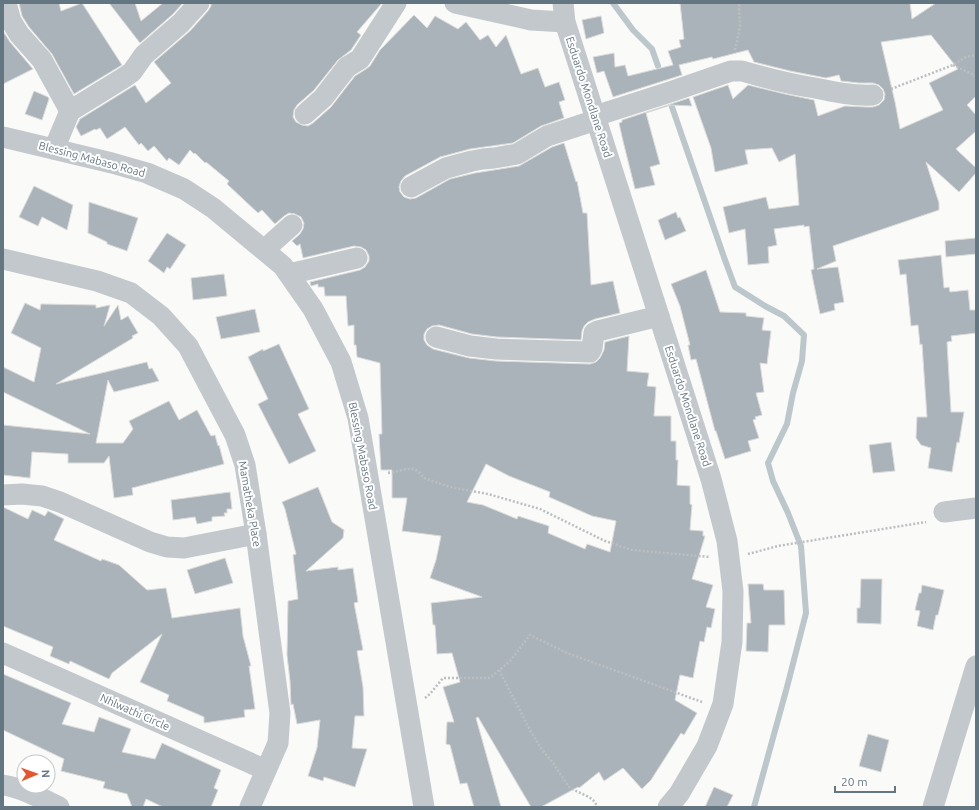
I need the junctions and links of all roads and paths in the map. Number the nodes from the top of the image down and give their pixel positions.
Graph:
1 (6, 3) edge
2 (199, 3) edge
3 (396, 3) edge
4 (455, 3) edge
5 (739, 3) edge
6 (564, 12) edge
7 (976, 55) edge
8 (953, 65) junction
9 (731, 71) junction
10 (976, 76) edge
11 (873, 95) joint
12 (70, 111) junction
13 (305, 114) dead end
14 (596, 118) junction
15 (3, 137) edge
16 (54, 149) junction
17 (411, 187) dead end
18 (292, 225) dead end
19 (264, 250) junction
20 (357, 258) dead end
21 (3, 259) edge
22 (289, 274) junction
23 (659, 316) junction
24 (436, 337) dead end
25 (368, 477) junction
26 (3, 495) edge
27 (976, 508) edge
28 (944, 512) joint
29 (256, 534) junction
30 (729, 559) junction
31 (3, 653) edge
32 (976, 666) edge
33 (499, 670) junction
34 (407, 706) junction
35 (721, 709) junction
36 (266, 770) junction
37 (3, 785) edge
38 (59, 807) edge
39 (250, 807) edge
40 (424, 807) edge
41 (598, 807) edge
42 (668, 807) edge
43 (933, 807) edge

1 - 12 street
2 - 12 street
3 - 13 street
4 - 6 street
5 - 9 path
6 - 14 street, Esduardo Mondlane Road
7 - 8 path
8 - 10 path
8 - 11 path
9 - 11 street
9 - 14 street
12 - 16 street
14 - 17 street
14 - 23 street, Esduardo Mondlane Road
15 - 16 street, Blessing Mabaso Road
16 - 19 street, Blessing Mabaso Road
18 - 19 street
19 - 22 street, Blessing Mabaso Road
20 - 22 street
21 - 29 street, Mamatheka Place
22 - 25 street, Blessing Mabaso Road
23 - 24 street
23 - 30 street, Esduardo Mondlane Road
25 - 30 path
25 - 34 street, Blessing Mabaso Road
26 - 29 street
27 - 28 street
28 - 30 path
29 - 36 street, Mamatheka Place
30 - 35 street, Esduardo Mondlane Road
31 - 36 street, Nhlwathi Circle
32 - 43 street
33 - 34 path
33 - 35 path
33 - 41 path
34 - 40 street, Blessing Mabaso Road
35 - 42 street, Esduardo Mondlane Road
36 - 39 street, Mamatheka Place
37 - 38 street

